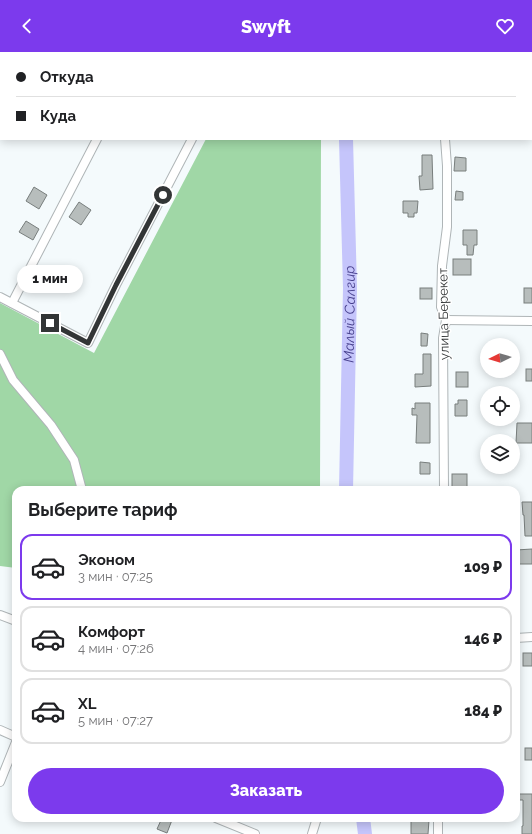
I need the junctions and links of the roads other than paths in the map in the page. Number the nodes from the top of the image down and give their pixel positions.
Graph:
1 (96, 140) edge
2 (191, 140) edge
3 (444, 140) edge
4 (0, 297) edge
5 (12, 303) junction
6 (446, 320) junction
7 (532, 321) edge
8 (0, 354) edge
9 (81, 486) edge
10 (444, 486) edge
11 (0, 615) edge
12 (12, 620) edge
13 (532, 637) edge
14 (520, 638) edge
15 (0, 730) edge
16 (12, 735) edge
17 (12, 752) edge
18 (0, 782) edge
19 (226, 822) edge
20 (316, 822) edge
21 (438, 822) edge
22 (255, 834) edge
23 (312, 834) edge
24 (438, 834) edge

1 - 5 street
2 - 5 street
3 - 6 street, улица Берекет
4 - 5 street
6 - 7 street
6 - 10 street, улица Берекет
8 - 9 street
11 - 12 street
13 - 14 street
15 - 16 street
17 - 18 street
19 - 22 street
20 - 23 street
21 - 24 street

